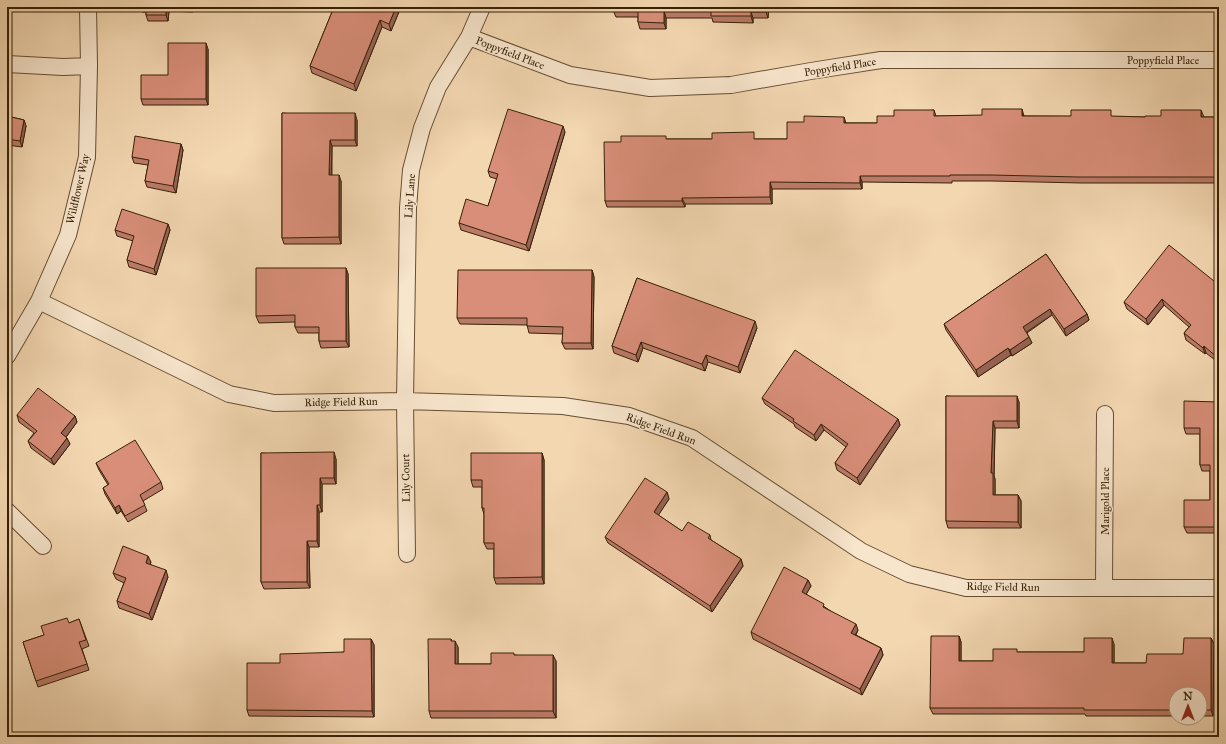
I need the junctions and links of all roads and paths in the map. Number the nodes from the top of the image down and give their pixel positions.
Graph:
1 (88, 7) edge
2 (482, 7) edge
3 (469, 37) junction
4 (1219, 60) edge
5 (7, 64) edge
6 (89, 66) junction
7 (39, 301) junction
8 (7, 356) edge
9 (405, 401) junction
10 (1105, 414) dead end
11 (7, 511) edge
12 (43, 546) dead end
13 (407, 554) dead end
14 (1104, 587) junction
15 (1219, 588) edge

1 - 6 street, Wildflower Way
2 - 3 street, Lily Lane
3 - 4 street, Poppyfield Place
3 - 9 street, Lily Lane
5 - 6 street
6 - 7 street, Wildflower Way
7 - 8 street, Wildflower Way
7 - 9 street, Ridge Field Run
9 - 13 street, Lily Court
9 - 14 street, Ridge Field Run
10 - 14 street, Marigold Place
11 - 12 street
14 - 15 street, Ridge Field Run

